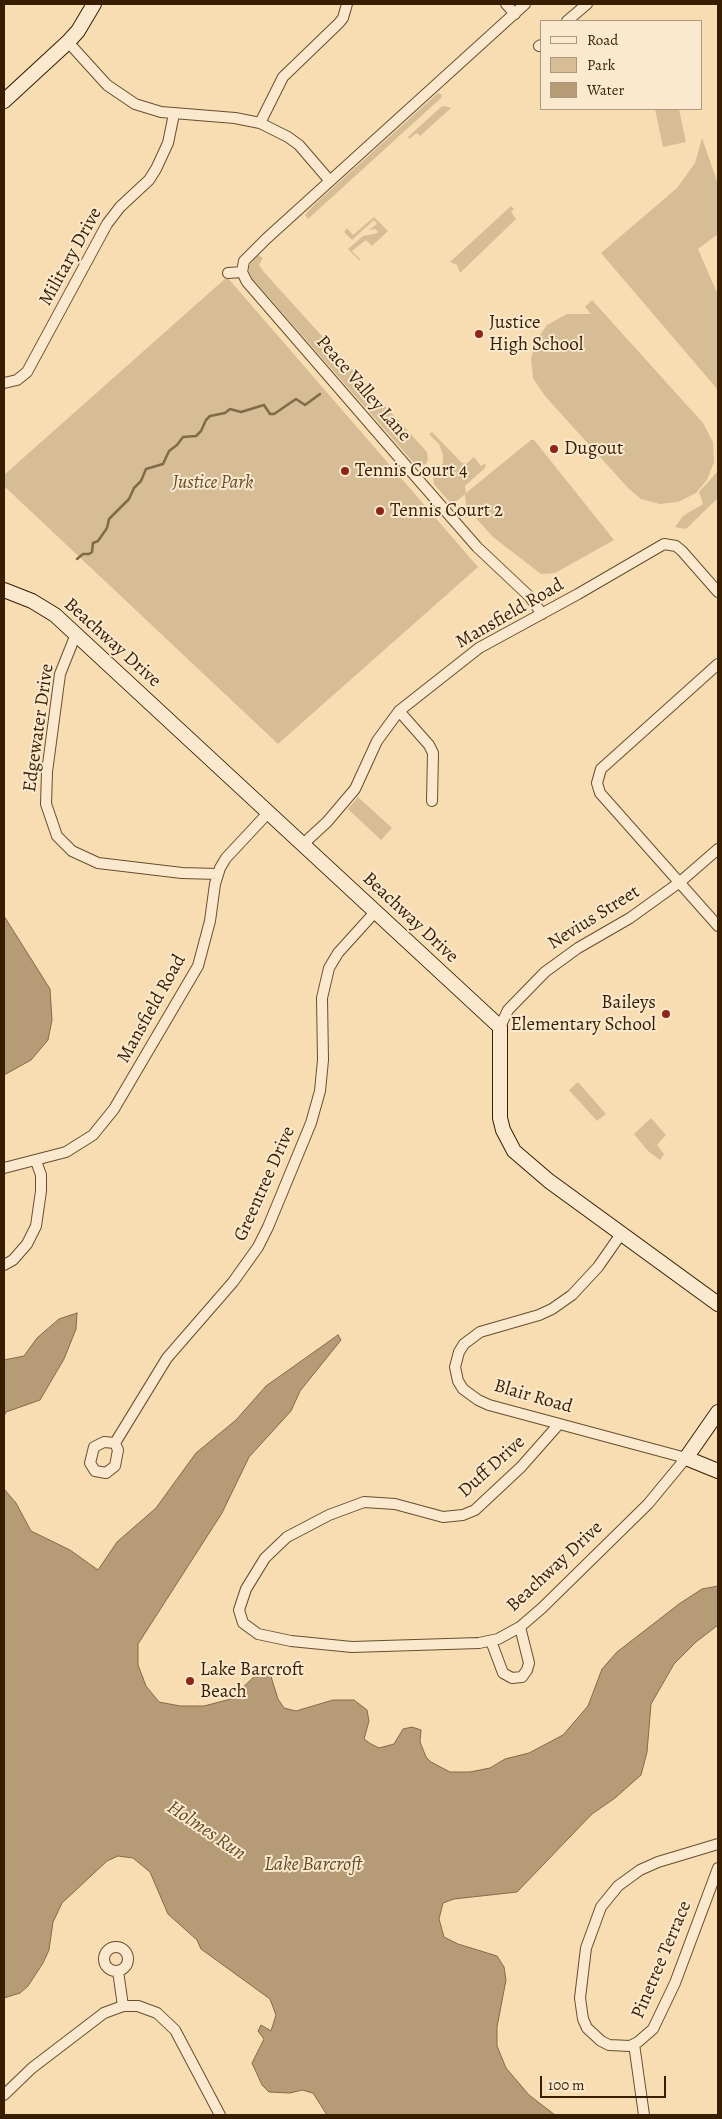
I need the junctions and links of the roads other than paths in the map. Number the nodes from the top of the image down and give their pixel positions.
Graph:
1 (94, 4) edge
2 (347, 4) edge
3 (506, 4) edge
4 (526, 4) edge
5 (587, 4) edge
6 (515, 14) junction
7 (568, 20) edge
8 (68, 42) junction
9 (4, 101) edge
10 (174, 114) junction
11 (260, 123) junction
12 (330, 181) junction
13 (242, 272) junction
14 (228, 273) dead end
15 (4, 383) edge
16 (4, 590) edge
17 (718, 592) edge
18 (542, 614) junction
19 (76, 634) junction
20 (718, 664) edge
21 (399, 711) junction
22 (432, 801) dead end
23 (268, 813) junction
24 (302, 845) junction
25 (718, 849) edge
26 (218, 874) junction
27 (680, 882) junction
28 (375, 912) junction
29 (718, 926) edge
30 (500, 1027) junction
31 (36, 1161) junction
32 (4, 1168) edge
33 (622, 1234) junction
34 (4, 1266) edge
35 (718, 1304) edge
36 (718, 1412) edge
37 (559, 1424) junction
38 (114, 1443) dead end
39 (686, 1458) junction
40 (718, 1471) edge
41 (246, 1627) joint
42 (520, 1627) junction
43 (491, 1641) junction
44 (718, 1844) edge
45 (718, 1868) edge
46 (118, 1971) dead end
47 (123, 2006) junction
48 (634, 2044) junction
49 (4, 2095) edge
50 (220, 2115) edge
51 (644, 2115) edge

1 - 8 street
2 - 11 street
3 - 6 street
4 - 6 street
5 - 7 street
6 - 12 street
8 - 9 street
8 - 10 street
10 - 11 street
10 - 15 street, Military Drive
11 - 12 street
12 - 13 street
13 - 14 street
13 - 18 street, Peace Valley Lane
16 - 19 street, Beachway Drive
17 - 18 street, Mansfield Road
18 - 21 street, Mansfield Road
19 - 23 street, Beachway Drive
19 - 26 street, Edgewater Drive
20 - 27 street
21 - 22 street
21 - 24 street, Mansfield Road
23 - 24 street, Beachway Drive
23 - 26 street, Mansfield Road
24 - 28 street, Beachway Drive
25 - 27 street, Nevius Street
26 - 31 street, Mansfield Road
27 - 29 street
27 - 30 street, Nevius Street
28 - 30 street, Beachway Drive
28 - 38 street, Greentree Drive
30 - 33 street
31 - 32 street, Mansfield Road
31 - 34 street
33 - 35 street
33 - 37 street, Blair Road
36 - 39 street, Beachway Drive
37 - 39 street, Blair Road
37 - 41 street, Duff Drive
39 - 40 street, Blair Road
39 - 42 street, Beachway Drive
41 - 43 street, Beachway Drive
42 - 43 street, Beachway Drive
42 - 43 street
44 - 48 street, Pinetree Terrace
45 - 48 street, Pinetree Terrace
46 - 47 street
47 - 49 street
47 - 50 street
48 - 51 street

